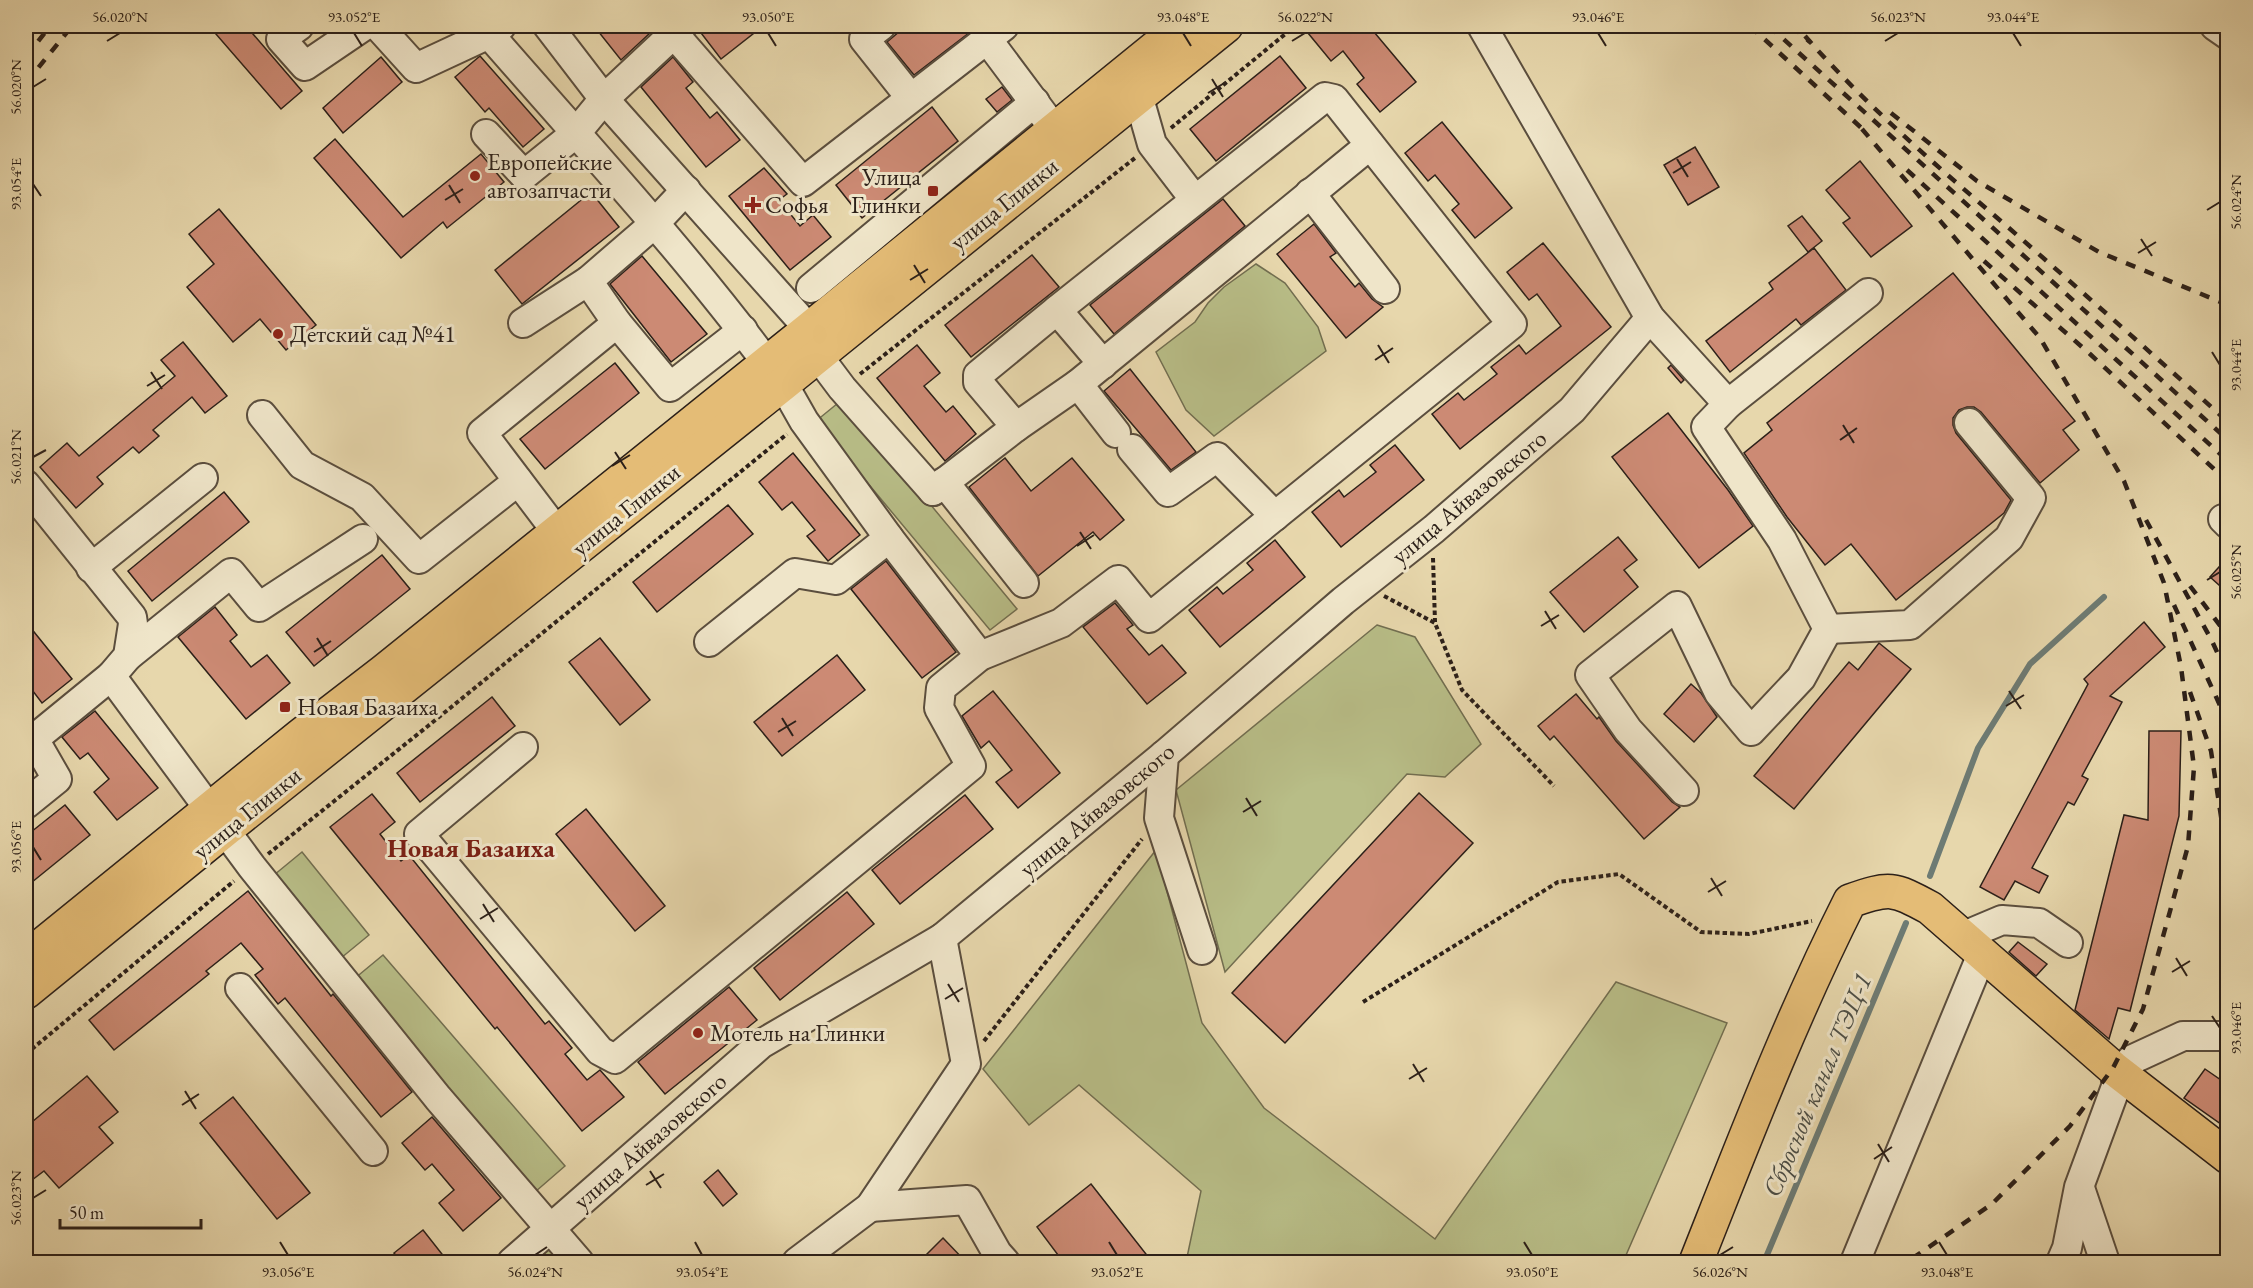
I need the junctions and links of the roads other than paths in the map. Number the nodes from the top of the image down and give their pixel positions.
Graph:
1 (299, 26) edge
2 (364, 26) edge
3 (378, 26) edge
4 (548, 26) edge
5 (1182, 26) edge
6 (1226, 26) edge
7 (1482, 26) edge
8 (2215, 26) edge
9 (674, 28) edge
10 (495, 30) edge
11 (868, 30) edge
12 (995, 32) edge
13 (2228, 35) edge
14 (1138, 95) junction
15 (910, 97) junction
16 (604, 99) junction
17 (1035, 102) junction
18 (486, 134) dead end
19 (576, 134) junction
20 (1063, 139) junction
21 (1370, 145) junction
22 (686, 190) junction
23 (1311, 193) junction
24 (1195, 200) junction
25 (654, 224) junction
26 (588, 281) junction
27 (811, 288) dead end
28 (1385, 289) dead end
29 (1868, 293) dead end
30 (1057, 310) junction
31 (1650, 318) junction
32 (523, 323) dead end
33 (617, 323) junction
34 (743, 330) junction
35 (814, 343) junction
36 (1103, 364) junction
37 (775, 373) junction
38 (1078, 384) junction
39 (1728, 404) junction
40 (262, 415) dead end
41 (1969, 423) dead end
42 (1016, 427) junction
43 (203, 478) dead end
44 (518, 481) junction
45 (26, 485) edge
46 (938, 487) junction
47 (1275, 516) junction
48 (557, 532) junction
49 (889, 538) junction
50 (363, 539) dead end
51 (91, 568) junction
52 (1024, 583) dead end
53 (1828, 629) junction
54 (709, 642) dead end
55 (427, 652) junction
56 (980, 656) junction
57 (120, 666) junction
58 (30, 743) edge
59 (524, 747) dead end
60 (1164, 755) junction
61 (1684, 791) dead end
62 (26, 804) edge
63 (217, 820) junction
64 (942, 938) junction
65 (2068, 943) dead end
66 (1973, 945) junction
67 (1202, 950) dead end
68 (26, 957) edge
69 (240, 988) dead end
70 (26, 992) edge
71 (2224, 1036) dead end
72 (2121, 1073) junction
73 (373, 1151) dead end
74 (2228, 1157) edge
75 (2079, 1186) junction
76 (870, 1207) junction
77 (551, 1228) junction
78 (996, 1260) edge
79 (512, 1263) edge
80 (579, 1263) edge
81 (797, 1263) edge
82 (1696, 1263) edge
83 (1855, 1263) edge
84 (2061, 1263) edge
85 (2105, 1263) edge

1 - 2 street
3 - 10 street
4 - 16 street
5 - 20 main road, улица Глинки
6 - 14 main road, улица Глинки
7 - 31 street
8 - 13 street
9 - 15 street
9 - 16 street
10 - 19 street
11 - 15 street
12 - 15 street
12 - 17 street
14 - 20 main road, улица Глинки
14 - 24 street
16 - 19 street
16 - 22 street
17 - 20 street
17 - 27 street
18 - 19 street
19 - 25 street
20 - 35 main road, улица Глинки
21 - 23 street
21 - 24 street
21 - 47 street
22 - 25 street
22 - 35 street
23 - 28 street
23 - 36 street
24 - 30 street
25 - 26 street
25 - 34 street
26 - 32 street
26 - 33 street
29 - 39 street
30 - 36 street
30 - 42 street
31 - 39 street
31 - 60 street, улица Айвазовского
33 - 34 street
33 - 44 street
34 - 37 street
35 - 37 main road, улица Глинки
35 - 46 street
36 - 38 street
37 - 48 main road, улица Глинки
37 - 49 street
37 - 55 main road, улица Глинки
38 - 42 street
38 - 47 street
39 - 53 street
40 - 44 street
41 - 53 street
42 - 46 street
43 - 51 street
44 - 48 street
45 - 51 street
46 - 52 street
47 - 56 street
48 - 55 main road, улица Глинки
49 - 54 street
49 - 56 street
50 - 57 street
51 - 57 street
53 - 61 street
55 - 63 main road, улица Глинки
56 - 59 street
57 - 58 street
57 - 63 street
58 - 62 street
60 - 64 street, улица Айвазовского
60 - 67 street
63 - 68 main road, улица Глинки
63 - 70 main road, улица Глинки
63 - 77 street
64 - 76 street
64 - 77 street, улица Айвазовского
65 - 66 street
66 - 72 main road
66 - 82 main road
66 - 83 street
69 - 73 street
71 - 72 street
72 - 74 main road
72 - 75 street
75 - 84 street
75 - 85 street
76 - 78 street
76 - 81 street
77 - 79 street, улица Айвазовского
77 - 80 street

